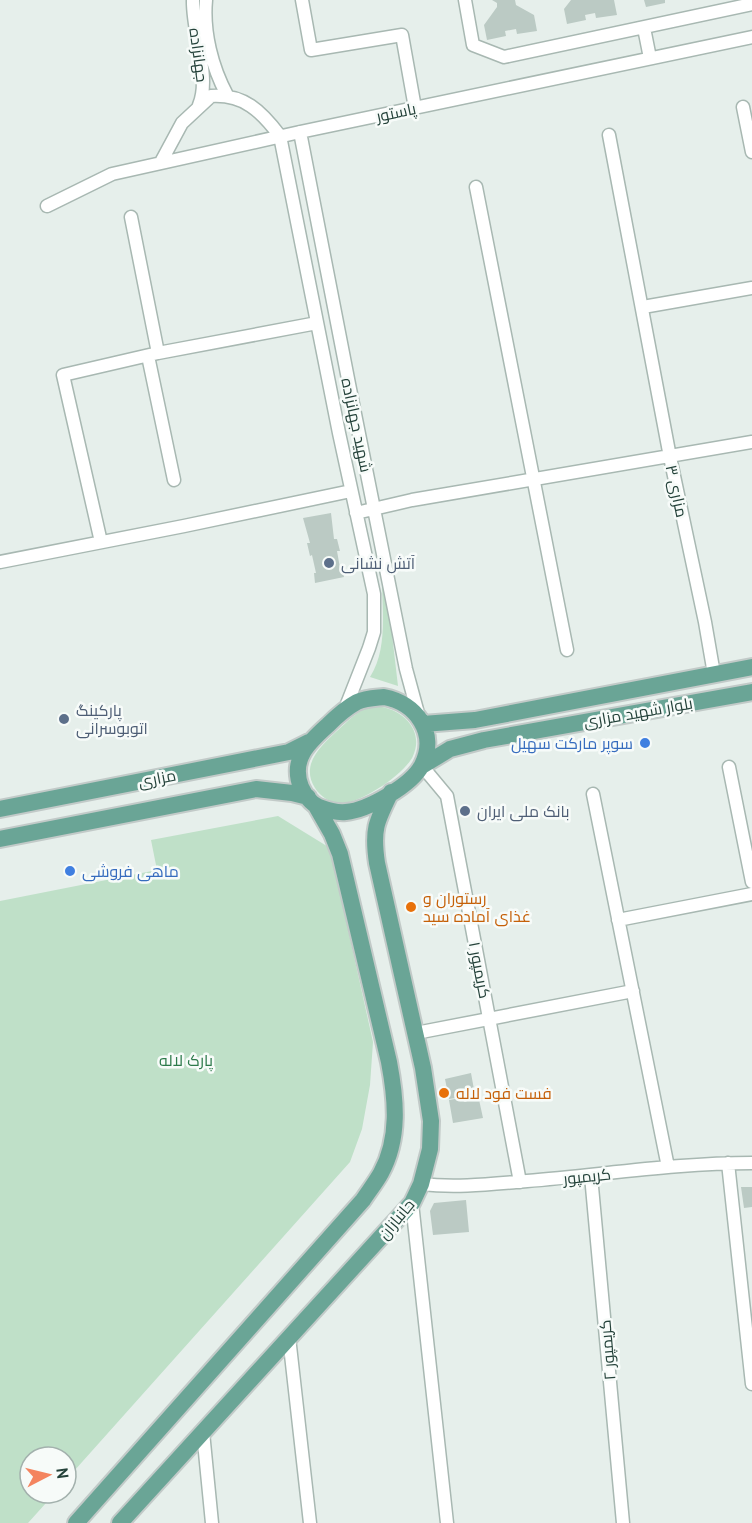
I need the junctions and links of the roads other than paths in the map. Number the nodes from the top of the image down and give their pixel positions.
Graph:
1 (193, 0) edge
2 (206, 0) edge
3 (302, 0) edge
4 (465, 0) edge
5 (752, 4) edge
6 (644, 28) junction
7 (752, 36) edge
8 (650, 58) junction
9 (227, 95) junction
10 (743, 106) dead end
11 (415, 108) junction
12 (197, 110) junction
13 (300, 132) junction
14 (609, 135) dead end
15 (280, 136) junction
16 (752, 152) edge
17 (161, 162) junction
18 (476, 187) dead end
19 (47, 206) dead end
20 (131, 217) dead end
21 (752, 288) edge
22 (643, 308) junction
23 (317, 322) junction
24 (153, 354) junction
25 (752, 442) edge
26 (670, 457) junction
27 (174, 480) dead end
28 (533, 480) junction
29 (351, 491) junction
30 (374, 509) junction
31 (356, 513) junction
32 (101, 542) junction
33 (0, 562) edge
34 (567, 650) dead end
35 (752, 667) edge
36 (714, 674) junction
37 (752, 692) edge
38 (345, 710) junction
39 (421, 721) junction
40 (312, 740) junction
41 (422, 766) junction
42 (729, 767) dead end
43 (392, 792) junction
44 (593, 794) dead end
45 (312, 802) junction
46 (0, 809) edge
47 (0, 839) edge
48 (752, 882) edge
49 (752, 894) edge
50 (618, 920) junction
51 (633, 991) junction
52 (489, 1018) junction
53 (416, 1032) junction
54 (728, 1163) junction
55 (752, 1163) edge
56 (668, 1167) junction
57 (591, 1176) junction
58 (520, 1182) junction
59 (421, 1184) junction
60 (412, 1203) junction
61 (289, 1337) junction
62 (752, 1384) edge
63 (203, 1432) junction
64 (446, 1516) edge
65 (76, 1523) edge
66 (120, 1523) edge
67 (212, 1523) edge
68 (310, 1523) edge
69 (622, 1523) edge

1 - 12 street, جهانزاده
2 - 9 street, جهانزاده
3 - 11 street
4 - 6 street
5 - 6 street
6 - 8 street
7 - 8 street, پاستور
8 - 11 street, پاستور
9 - 12 street
9 - 15 street
10 - 16 street
11 - 13 street, پاستور
12 - 17 street
13 - 15 street, پاستور
13 - 30 street, شهید جهانزاده
14 - 22 street, مزاری ۳
15 - 17 street, پاستور
15 - 23 street, شهید جهانزاده
17 - 19 street, پاستور
18 - 28 street
20 - 24 street
21 - 22 street
22 - 26 street, مزاری ۳
23 - 24 street
23 - 29 street, شهید جهانزاده
24 - 27 street
24 - 32 street
25 - 26 street
26 - 28 street
26 - 36 street, مزاری ۳
28 - 30 street
28 - 34 street
29 - 31 street, شهید جهانزاده
29 - 32 street
30 - 31 street
30 - 39 street, شهید جهانزاده
31 - 38 street, شهید جهانزاده
32 - 33 street
35 - 36 main road, بلوار شهید مزاری
36 - 39 main road, بلوار شهید مزاری
37 - 41 main road, بلوار شهید مزاری
38 - 39 main road
38 - 40 main road
39 - 41 main road
40 - 45 main road
40 - 46 main road, مزاری
41 - 43 main road
41 - 52 street, کریمپور ۱
42 - 48 street
43 - 45 main road
43 - 53 main road, جانبازان
44 - 50 street
45 - 47 main road
45 - 65 main road
49 - 50 street
50 - 51 street
51 - 52 street
51 - 56 street
52 - 53 street
52 - 58 street, کریمپور ۱
53 - 59 main road, جانبازان
54 - 55 street, کریمپور
54 - 56 street, کریمپور
54 - 62 street
56 - 57 street, کریمپور
57 - 58 street, کریمپور
57 - 69 street, کریمپور ۲
58 - 59 street, کریمپور
59 - 60 main road, جانبازان
60 - 61 main road, جانبازان
60 - 64 street
61 - 63 main road, جانبازان
61 - 68 street
63 - 66 main road, جانبازان
63 - 67 street

